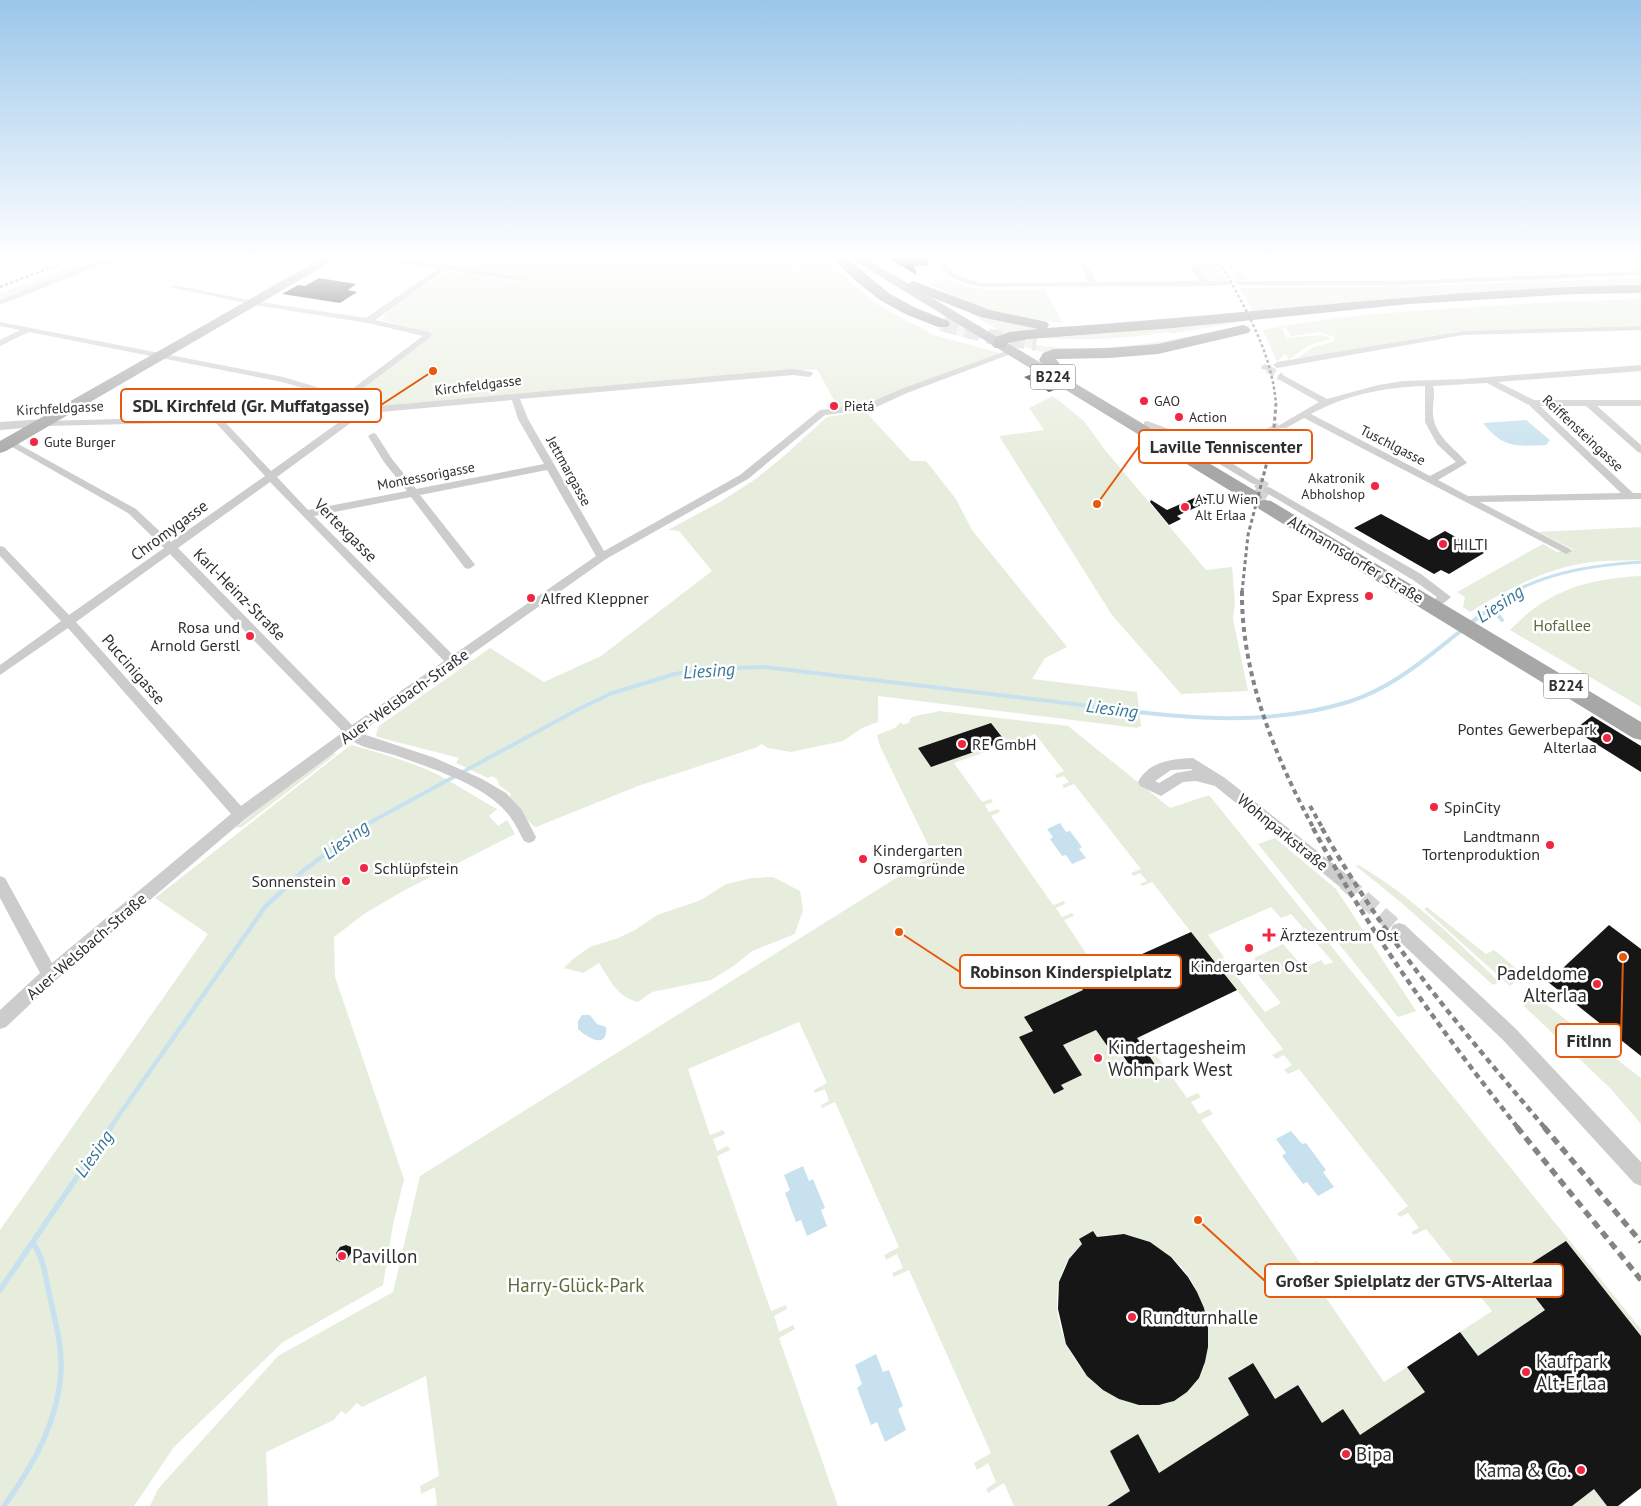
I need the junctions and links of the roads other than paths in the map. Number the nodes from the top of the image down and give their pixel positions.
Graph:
1 (10, 326) edge
2 (213, 326) edge
3 (394, 326) edge
4 (977, 326) edge
5 (980, 326) edge
6 (1060, 326) edge
7 (1131, 326) edge
8 (1229, 326) edge
9 (1262, 326) edge
10 (1099, 328) junction
11 (1641, 328) edge
12 (26, 330) junction
13 (0, 343) edge
14 (1007, 343) junction
15 (1036, 343) tunnel mouth
16 (160, 357) junction
17 (1278, 365) tunnel mouth
18 (1641, 368) edge
19 (1057, 371) junction
20 (809, 374) dead end
21 (1281, 377) tunnel mouth
22 (1488, 380) junction
23 (1428, 383) junction
24 (515, 397) junction
25 (345, 398) junction
26 (1326, 402) junction
27 (1532, 403) junction
28 (1588, 403) junction
29 (1641, 403) edge
30 (354, 412) junction
31 (337, 414) junction
32 (1305, 415) junction
33 (218, 420) junction
34 (45, 423) junction
35 (1146, 424) junction
36 (0, 426) edge
37 (1283, 426) tunnel mouth
38 (1270, 433) tunnel mouth
39 (373, 436) dead end
40 (5, 445) edge
41 (1641, 450) edge
42 (1215, 457) junction
43 (551, 466) junction
44 (271, 476) junction
45 (1430, 480) junction
46 (413, 493) junction
47 (1261, 494) junction
48 (1635, 496) edge
49 (1467, 500) junction
50 (306, 514) junction
51 (171, 548) junction
52 (0, 549) edge
53 (1566, 551) dead end
54 (602, 557) junction
55 (469, 565) dead end
56 (68, 621) junction
57 (1493, 635) junction
58 (452, 662) junction
59 (0, 670) edge
60 (1641, 720) edge
61 (352, 732) junction
62 (1641, 732) edge
63 (1220, 782) dead end
64 (240, 815) junction
65 (529, 837) dead end
66 (1345, 882) tunnel mouth
67 (0, 883) edge
68 (1399, 930) tunnel mouth
69 (50, 975) junction
70 (0, 1021) edge
71 (1641, 1176) edge

1 - 12 street
2 - 16 main road
3 - 25 street
4 - 14 main road, Altmannsdorfer Straße / B224
5 - 14 main road, Altmannsdorfer Straße / B224
6 - 10 highway
7 - 10 highway
8 - 15 highway
9 - 19 highway
10 - 14 highway
11 - 17 street
12 - 13 street
12 - 16 street
14 - 19 main road, Altmannsdorfer Straße / B224
14 - 47 main road, Altmannsdorfer Straße / B224
14 - 54 street, Auer-Welsbach-Straße
16 - 25 street
16 - 34 main road
18 - 22 street
19 - 35 main road, Altmannsdorfer Straße / B224
20 - 24 street, Kirchfeldgasse
21 - 26 street
22 - 23 street
22 - 27 street, Reiffensteingasse
23 - 26 street
23 - 45 street
24 - 30 street, Kirchfeldgasse
24 - 43 street, Jettmargasse
25 - 31 street
26 - 32 street
27 - 28 street
27 - 48 street, Reiffensteingasse
28 - 29 street
28 - 41 street
30 - 31 street, Kirchfeldgasse
30 - 44 street, Chromygasse
31 - 33 street, Kirchfeldgasse
32 - 37 street
32 - 45 street, Tuschlgasse
33 - 34 street, Kirchfeldgasse
33 - 44 street, Vertexgasse
34 - 36 street, Kirchfeldgasse
34 - 40 main road
35 - 42 street, Altmannsdorfer Straße
35 - 47 main road, Altmannsdorfer Straße / B224
38 - 42 street
39 - 46 street
40 - 51 street, Karl-Heinz-Straße
42 - 47 street, Altmannsdorfer Straße
43 - 46 street, Montessorigasse
43 - 54 street, Jettmargasse
44 - 50 street, Vertexgasse
44 - 51 street, Chromygasse
45 - 49 street, Tuschlgasse
46 - 50 street, Montessorigasse
46 - 55 street
47 - 57 main road, Altmannsdorfer Straße / B224
48 - 49 street, Tuschlgasse
49 - 53 street, Tuschlgasse
50 - 58 street, Vertexgasse
51 - 56 street, Chromygasse
51 - 61 street, Karl-Heinz-Straße
52 - 56 street, Puccinigasse
54 - 58 street, Auer-Welsbach-Straße
56 - 59 street, Chromygasse
56 - 64 street, Puccinigasse
57 - 60 main road, B224
57 - 62 main road, B224
58 - 61 street, Auer-Welsbach-Straße
61 - 64 street, Auer-Welsbach-Straße
61 - 65 street, Karl-Heinz-Straße
63 - 66 street, Wohnparkstraße
64 - 69 street, Auer-Welsbach-Straße
67 - 69 street
68 - 71 street
69 - 70 street, Auer-Welsbach-Straße

